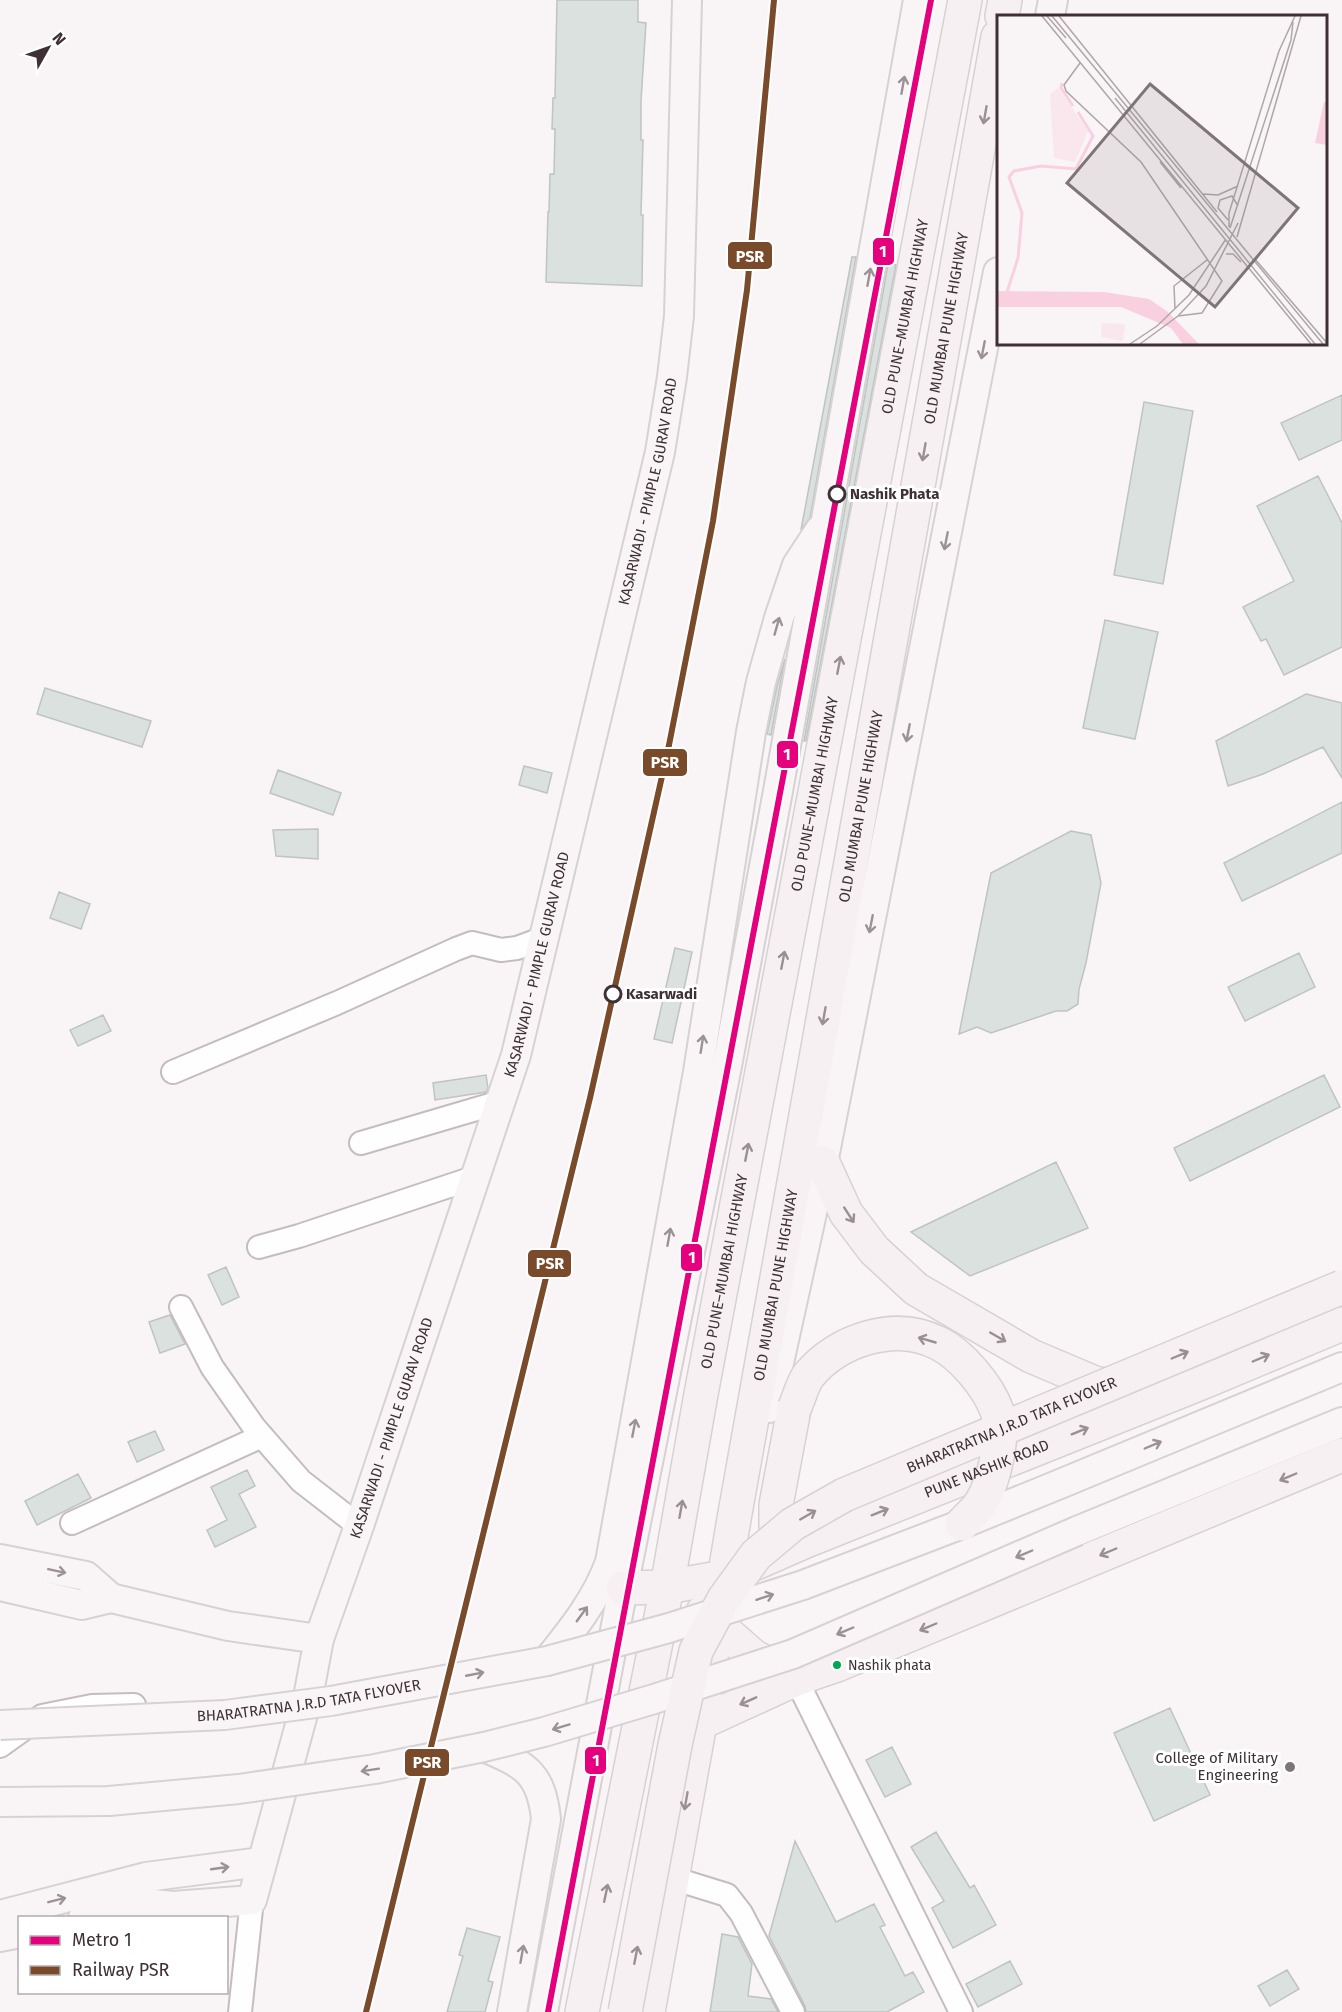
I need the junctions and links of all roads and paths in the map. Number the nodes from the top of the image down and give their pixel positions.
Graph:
1 (687, 0) edge
2 (918, 0) edge
3 (965, 0) edge
4 (1005, 0) edge
5 (1053, 0) edge
6 (1002, 15) edge
7 (1050, 15) edge
8 (997, 48) edge
9 (997, 282) edge
10 (826, 521) junction
11 (544, 938) junction
12 (173, 1072) dead end
13 (500, 1102) junction
14 (361, 1143) dead end
15 (823, 1163) junction
16 (476, 1177) junction
17 (259, 1247) dead end
18 (1342, 1287) edge
19 (181, 1307) dead end
20 (1342, 1324) edge
21 (1342, 1366) edge
22 (1206, 1381) junction
23 (1342, 1422) edge
24 (262, 1436) junction
25 (1342, 1455) edge
26 (776, 1505) junction
27 (72, 1523) dead end
28 (962, 1524) junction
29 (359, 1526) junction
30 (733, 1527) junction
31 (776, 1554) junction
32 (0, 1559) edge
33 (724, 1577) junction
34 (0, 1586) edge
35 (676, 1586) junction
36 (623, 1588) junction
37 (111, 1598) junction
38 (717, 1623) junction
39 (319, 1639) junction
40 (547, 1661) junction
41 (796, 1679) junction
42 (309, 1692) junction
43 (700, 1723) junction
44 (0, 1725) edge
45 (0, 1746) edge
46 (484, 1747) junction
47 (0, 1802) edge
48 (261, 1862) junction
49 (672, 1878) junction
50 (252, 1900) junction
51 (0, 1915) edge
52 (87, 1916) edge
53 (18, 1932) edge
54 (0, 1937) edge
55 (240, 2012) edge
56 (512, 2012) edge
57 (543, 2012) edge
58 (582, 2012) edge
59 (625, 2012) edge
60 (648, 2012) edge
61 (793, 2012) edge
62 (961, 2012) edge

1 - 11 main road, KASARWADI - PIMPLE GURAV ROAD
10 -> 2 main road
35 -> 3 highway, OLD PUNE–MUMBAI HIGHWAY
4 - 6 highway
5 - 7 main road
8 -> 30 highway, OLD MUMBAI PUNE HIGHWAY
9 -> 15 main road
10 - 36 main road
40 -> 10 main road
11 - 12 street
11 - 13 main road, KASARWADI - PIMPLE GURAV ROAD
13 - 14 street
13 - 16 main road, KASARWADI - PIMPLE GURAV ROAD
15 -> 22 highway
15 - 30 main road
16 - 17 street
16 - 29 main road, KASARWADI - PIMPLE GURAV ROAD
59 -> 18 highway, BHARATRATNA J.R.D TATA FLYOVER, bridge
19 - 24 street
22 -> 20 highway, PUNE NASHIK ROAD
28 -> 21 main road, BHARATRATNA J.R.D TATA FLYOVER, bridge
31 -> 22 highway, PUNE NASHIK ROAD
23 -> 46 main road, bridge
24 - 27 street
24 - 29 street
25 -> 41 highway
28 -> 26 highway, bridge
26 - 30 highway
26 - 31 highway
40 -> 28 main road, BHARATRATNA J.R.D TATA FLYOVER, bridge
29 - 39 main road, KASARWADI - PIMPLE GURAV ROAD
30 - 33 highway, OLD MUMBAI PUNE HIGHWAY
31 - 33 highway, PUNE NASHIK ROAD
32 -> 37 main road
33 - 35 highway, PUNE NASHIK ROAD
33 - 38 highway, OLD MUMBAI PUNE HIGHWAY
34 - 37 main road
35 - 36 highway, PUNE NASHIK ROAD
35 - 38 highway
58 -> 35 highway, OLD PUNE–MUMBAI HIGHWAY
36 - 57 main road
37 - 39 main road
38 - 41 highway
38 - 43 highway, OLD MUMBAI PUNE HIGHWAY
39 - 42 main road, KASARWADI - PIMPLE GURAV ROAD
44 -> 40 main road, BHARATRATNA J.R.D TATA FLYOVER, bridge
41 -> 43 highway
41 - 62 street
42 - 45 street
42 - 48 main road, KASARWADI - PIMPLE GURAV ROAD
43 -> 49 highway, OLD MUMBAI PUNE HIGHWAY
46 -> 47 main road, bridge
56 -> 46 main road
48 - 50 main road, KASARWADI - PIMPLE GURAV ROAD
51 -> 48 main road
49 - 60 highway, OLD MUMBAI PUNE HIGHWAY
49 - 61 street
50 - 52 main road
50 - 55 street
53 - 54 main road

